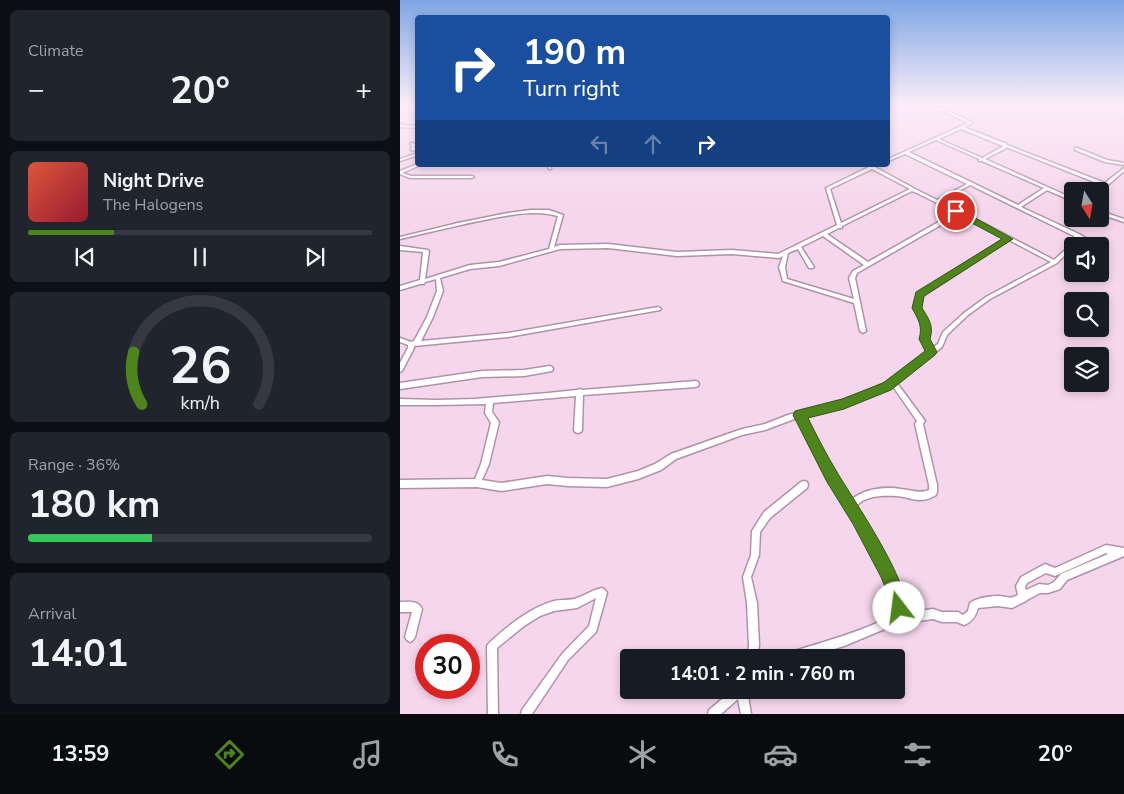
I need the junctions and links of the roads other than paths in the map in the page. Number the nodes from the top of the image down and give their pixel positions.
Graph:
1 (990, 138) edge
2 (936, 139) joint
3 (412, 144) dead end
4 (1005, 144) junction
5 (1076, 149) dead end
6 (415, 150) edge
7 (905, 152) junction
8 (415, 153) edge
9 (890, 159) edge
10 (400, 160) edge
11 (980, 160) junction
12 (1124, 164) edge
13 (415, 166) edge
14 (872, 168) joint
15 (1124, 170) edge
16 (400, 173) edge
17 (472, 177) dead end
18 (1099, 182) edge
19 (1109, 182) edge
20 (970, 184) junction
21 (1047, 188) junction
22 (915, 190) junction
23 (1064, 195) edge
24 (938, 202) junction
25 (1018, 207) junction
26 (956, 211) junction
27 (1109, 215) edge
28 (1124, 221) edge
29 (840, 227) junction
30 (824, 234) junction
31 (1077, 235) junction
32 (1081, 237) edge
33 (400, 238) edge
34 (1008, 239) junction
35 (798, 247) junction
36 (400, 248) edge
37 (551, 248) junction
38 (786, 253) junction
39 (1055, 262) junction
40 (868, 265) junction
41 (811, 267) dead end
42 (438, 278) junction
43 (422, 283) junction
44 (400, 288) edge
45 (857, 302) junction
46 (658, 309) dead end
47 (863, 331) dead end
48 (400, 340) edge
49 (413, 344) junction
50 (931, 352) junction
51 (400, 369) edge
52 (550, 369) dead end
53 (893, 382) junction
54 (696, 384) dead end
55 (400, 386) edge
56 (580, 392) junction
57 (490, 401) junction
58 (400, 402) edge
59 (799, 415) junction
60 (578, 430) dead end
61 (477, 483) junction
62 (400, 484) edge
63 (804, 485) dead end
64 (852, 508) junction
65 (1123, 552) edge
66 (1023, 598) junction
67 (400, 607) edge
68 (895, 619) junction
69 (410, 637) dead end
70 (753, 649) edge
71 (817, 649) edge
72 (730, 699) edge
73 (743, 699) edge
74 (493, 714) edge
75 (526, 714) edge
76 (713, 714) edge
77 (746, 714) edge

1 - 4 street
2 - 7 street
2 - 11 street
3 - 6 street
4 - 11 street
4 - 18 street
5 - 12 street
7 - 9 street
7 - 20 street
8 - 10 street
11 - 21 street
13 - 16 street
14 - 22 street
14 - 29 street
15 - 19 street
16 - 17 street
20 - 24 street
20 - 25 street
21 - 23 street
21 - 25 street
22 - 24 street
22 - 29 street
24 - 26 street
25 - 31 street
26 - 34 street
26 - 40 street
27 - 28 street
29 - 30 street
30 - 35 street
30 - 40 street
31 - 32 street
31 - 39 street
33 - 37 street
34 - 39 street
34 - 50 street
35 - 38 street
35 - 41 street
36 - 43 street
37 - 38 street
37 - 42 street
38 - 45 street
39 - 50 street
40 - 45 street
42 - 43 street
42 - 49 street
43 - 44 street
45 - 47 street
46 - 49 street
48 - 49 street
49 - 51 street
50 - 53 street
52 - 55 street
53 - 59 street
53 - 64 street
54 - 56 street
56 - 57 street
56 - 60 street
57 - 58 street
57 - 61 street
59 - 61 street
59 - 64 street
61 - 62 street
63 - 70 street
64 - 68 street
65 - 66 street
65 - 66 street
66 - 68 street
67 - 69 street
68 - 71 street
72 - 76 street
73 - 77 street
74 - 75 street

